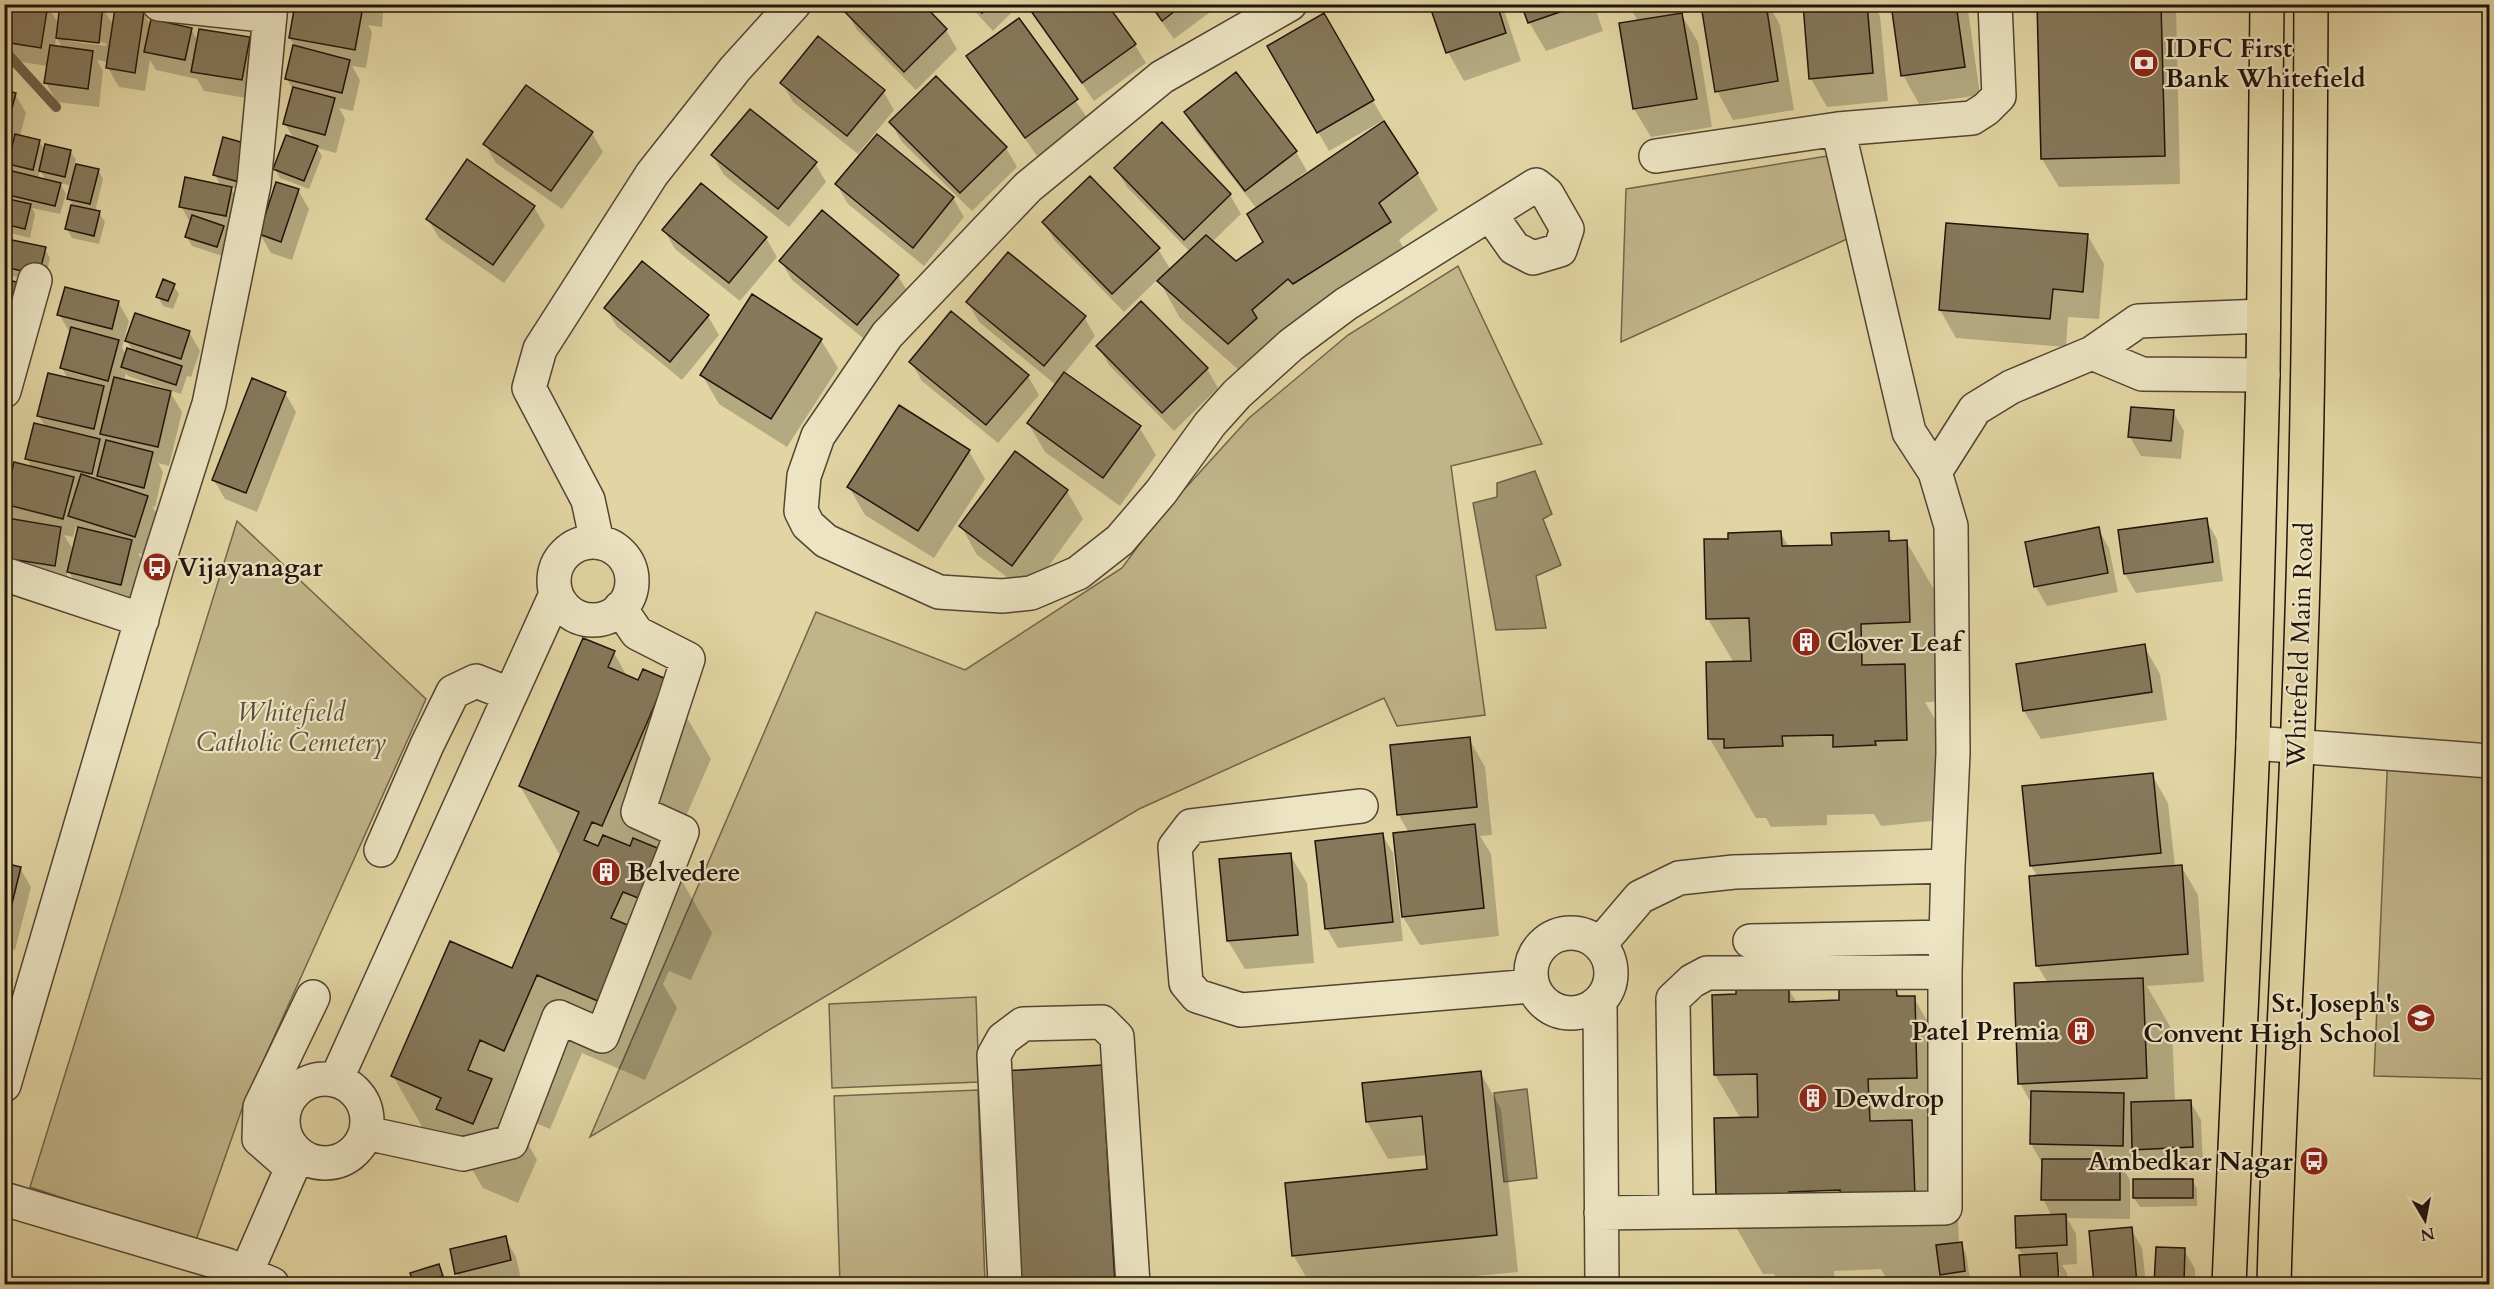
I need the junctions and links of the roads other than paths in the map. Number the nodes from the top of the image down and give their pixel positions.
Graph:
1 (159, 4) edge
2 (794, 4) edge
3 (1290, 4) edge
4 (1995, 4) edge
5 (2267, 4) edge
6 (2311, 4) edge
7 (270, 10) edge
8 (1838, 129) junction
9 (1656, 156) dead end
10 (1490, 214) dead end
11 (35, 280) dead end
12 (2263, 316) junction
13 (2092, 353) junction
14 (2263, 375) junction
15 (4, 391) edge
16 (1935, 472) junction
17 (597, 542) junction
18 (4, 574) edge
19 (556, 594) junction
20 (620, 608) junction
21 (142, 620) junction
22 (509, 694) junction
23 (2253, 743) junction
24 (2297, 747) junction
25 (2490, 761) edge
26 (1361, 806) dead end
27 (381, 850) dead end
28 (1948, 866) junction
29 (1946, 937) junction
30 (1750, 941) dead end
31 (1600, 944) junction
32 (1945, 972) junction
33 (1532, 986) junction
34 (313, 997) dead end
35 (1600, 1001) junction
36 (336, 1080) junction
37 (4, 1085) edge
38 (366, 1133) junction
39 (295, 1161) junction
40 (4, 1199) edge
41 (1676, 1210) junction
42 (1601, 1213) junction
43 (259, 1279) edge
44 (1005, 1284) edge
45 (1133, 1284) edge
46 (1602, 1284) edge
47 (2229, 1284) edge
48 (2274, 1284) edge

1 - 7 street
2 - 17 street
3 - 10 street
4 - 8 street
5 - 12 main road, Whitefield Main Road
6 - 24 main road, Whitefield Main Road
7 - 21 street
8 - 9 street
8 - 16 street
11 - 15 street
12 - 13 street
12 - 14 main road, Whitefield Main Road
13 - 14 street
13 - 16 street
14 - 23 main road, Whitefield Main Road
16 - 28 street
17 - 19 street
17 - 20 street
18 - 21 street
19 - 20 street
19 - 22 street
20 - 38 street
21 - 37 street
22 - 27 street
22 - 36 street
23 - 24 street
23 - 47 main road, Whitefield Main Road
24 - 25 street
24 - 48 main road, Whitefield Main Road
26 - 33 street
28 - 29 street
28 - 31 street
29 - 30 street
29 - 32 street
31 - 33 street
31 - 35 street
32 - 41 street
32 - 41 street
33 - 35 street
34 - 39 street
35 - 42 street
36 - 38 street
36 - 39 street
38 - 39 street
39 - 43 street
40 - 43 street
41 - 42 street
42 - 46 street
44 - 45 street

